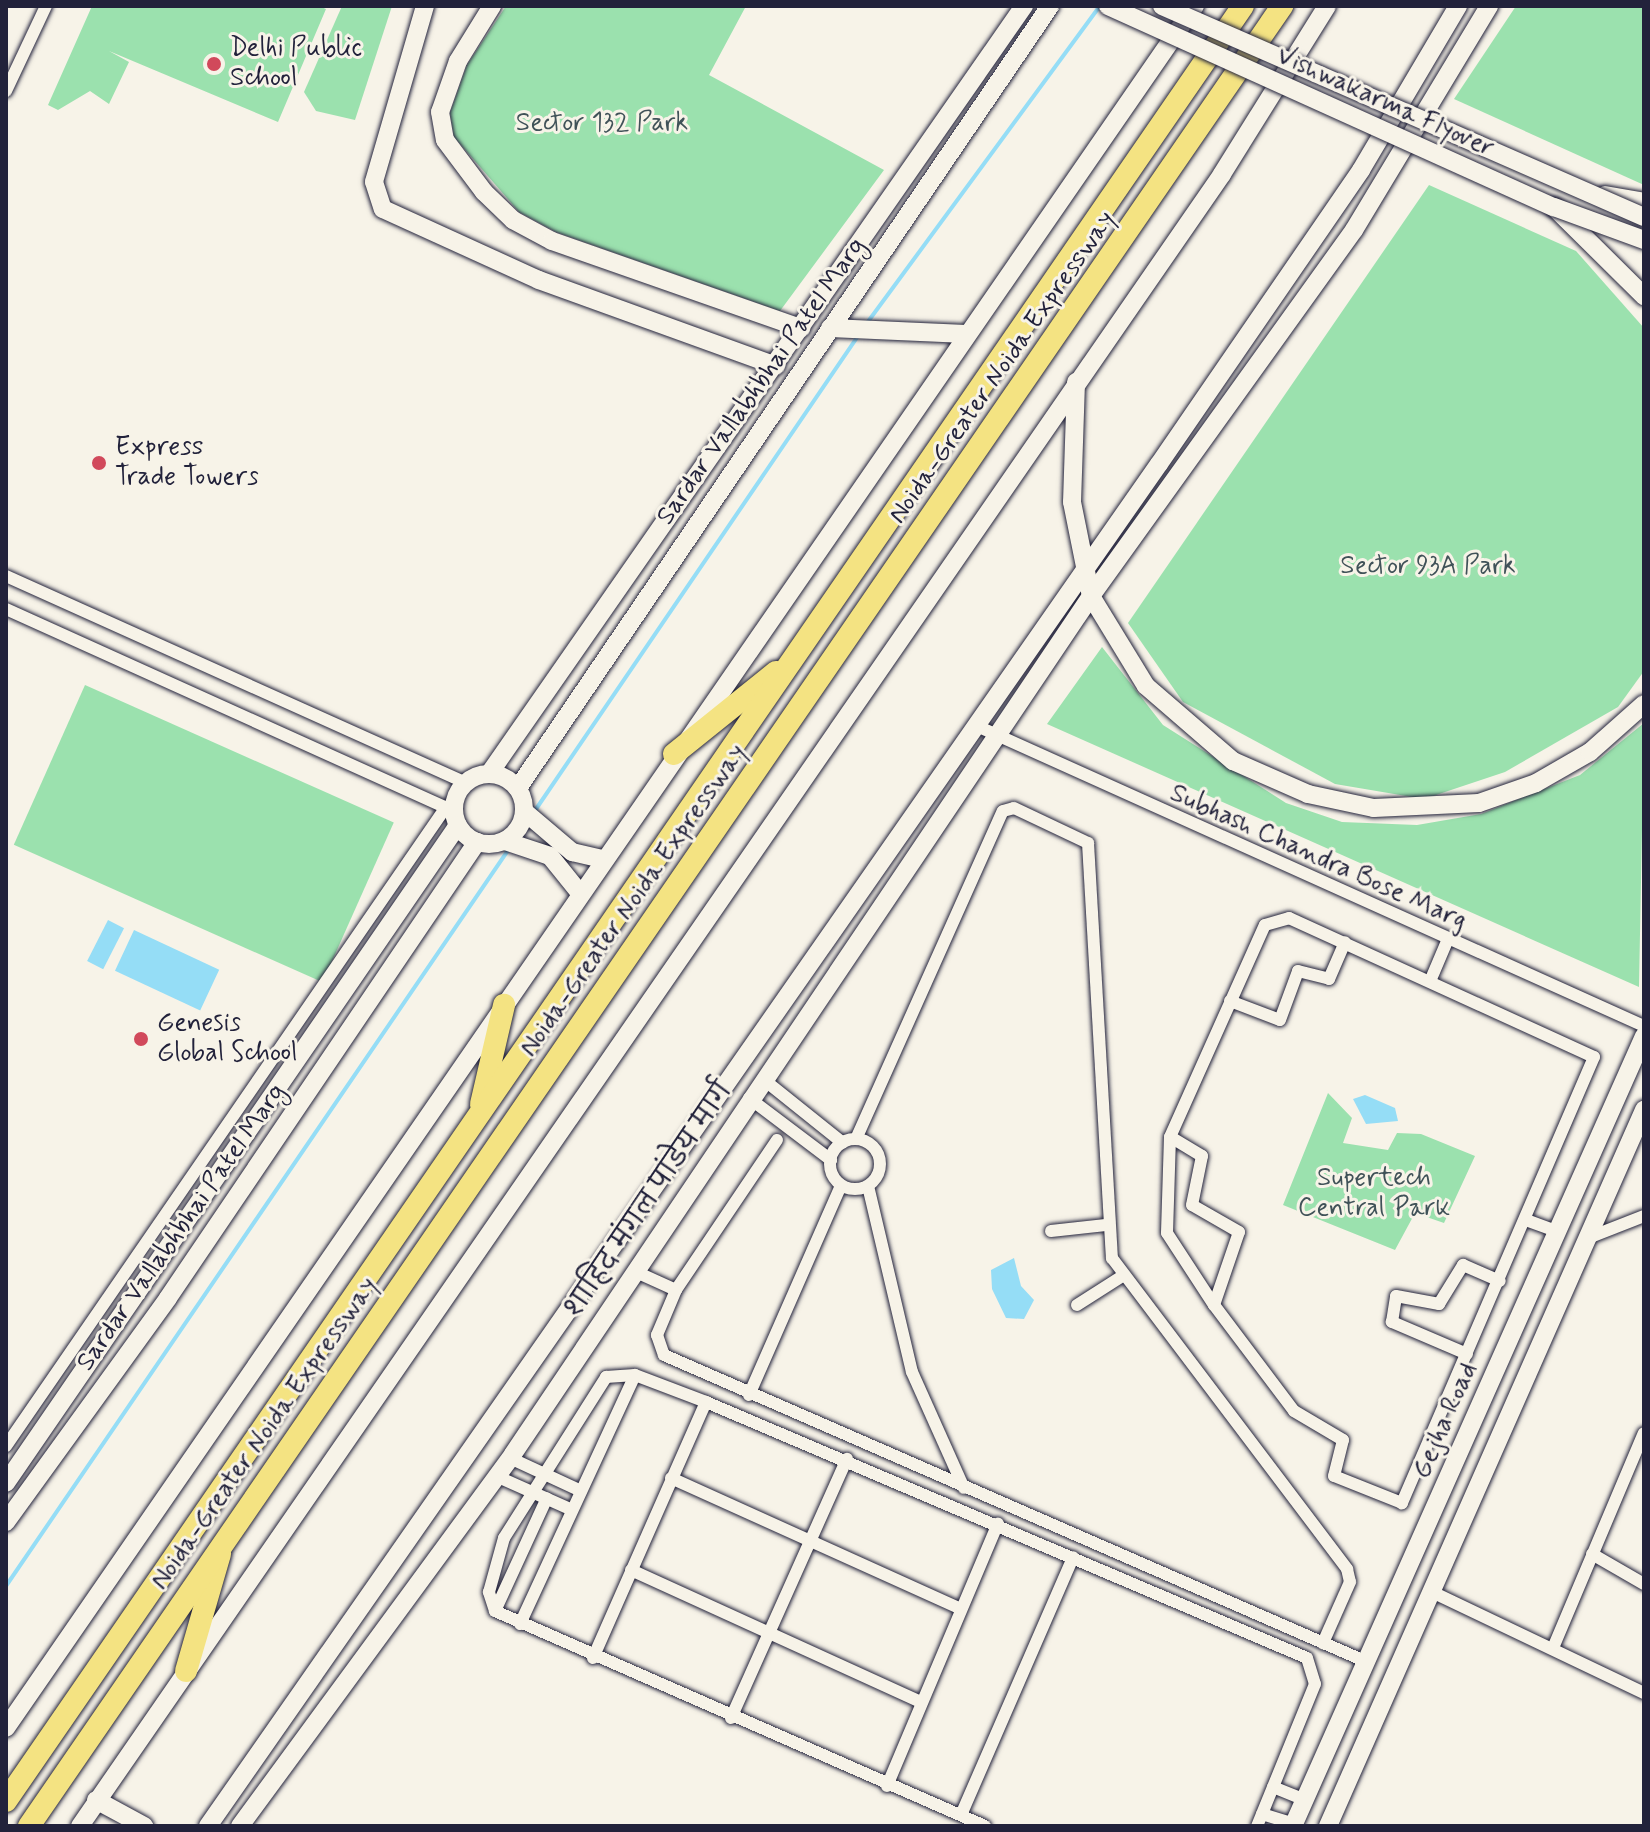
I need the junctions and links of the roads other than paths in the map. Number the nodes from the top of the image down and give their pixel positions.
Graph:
1 (46, 6) edge
2 (425, 6) edge
3 (492, 6) edge
4 (1024, 6) edge
5 (1050, 6) edge
6 (1108, 6) edge
7 (1162, 6) edge
8 (1195, 6) edge
9 (1243, 6) edge
10 (1327, 6) edge
11 (1458, 6) edge
12 (1489, 6) edge
13 (1282, 9) edge
14 (1436, 53) junction
15 (1455, 63) junction
16 (6, 91) edge
17 (1559, 184) junction
18 (1644, 202) edge
19 (1554, 207) junction
20 (1644, 217) edge
21 (1644, 240) edge
22 (1644, 296) edge
23 (801, 328) junction
24 (830, 328) junction
25 (966, 334) junction
26 (776, 366) junction
27 (1076, 379) junction
28 (1083, 568) junction
29 (6, 576) edge
30 (1091, 596) junction
31 (6, 609) edge
32 (797, 656) junction
33 (1644, 704) edge
34 (977, 726) junction
35 (1001, 740) junction
36 (674, 754) junction
37 (489, 774) junction
38 (466, 783) junction
39 (518, 788) junction
40 (525, 812) junction
41 (453, 814) junction
42 (505, 841) junction
43 (477, 842) junction
44 (602, 859) junction
45 (579, 892) junction
46 (1448, 939) junction
47 (1345, 942) junction
48 (1431, 979) junction
49 (1230, 1001) junction
50 (504, 1005) junction
51 (1644, 1026) edge
52 (1644, 1036) edge
53 (763, 1079) junction
54 (749, 1098) junction
55 (1644, 1110) edge
56 (804, 1114) junction
57 (478, 1117) junction
58 (792, 1132) junction
59 (1170, 1137) junction
60 (856, 1139) junction
61 (777, 1140) dead end
62 (843, 1143) junction
63 (831, 1160) junction
64 (841, 1185) junction
65 (868, 1186) junction
66 (1644, 1216) edge
67 (1526, 1220) junction
68 (1106, 1225) junction
69 (1051, 1231) dead end
70 (1557, 1231) junction
71 (1588, 1238) junction
72 (634, 1271) junction
73 (1121, 1277) junction
74 (1500, 1281) junction
75 (676, 1290) junction
76 (1077, 1305) dead end
77 (1214, 1305) junction
78 (1467, 1354) junction
79 (635, 1375) junction
80 (749, 1395) junction
81 (706, 1402) junction
82 (1644, 1433) edge
83 (6, 1446) edge
84 (510, 1458) junction
85 (847, 1459) junction
86 (496, 1476) junction
87 (546, 1476) junction
88 (671, 1478) junction
89 (6, 1483) edge
90 (964, 1488) junction
91 (579, 1490) junction
92 (542, 1496) junction
93 (570, 1509) junction
94 (6, 1522) edge
95 (998, 1523) junction
96 (810, 1542) junction
97 (222, 1545) junction
98 (1592, 1554) junction
99 (1073, 1557) junction
100 (631, 1570) junction
101 (1644, 1584) edge
102 (1430, 1591) junction
103 (961, 1609) junction
104 (495, 1611) junction
105 (520, 1624) junction
106 (766, 1636) junction
107 (1323, 1643) junction
108 (1553, 1648) junction
109 (593, 1658) junction
110 (1367, 1662) junction
111 (186, 1671) junction
112 (1644, 1693) edge
113 (921, 1702) junction
114 (731, 1718) junction
115 (6, 1728) edge
116 (887, 1786) junction
117 (1273, 1787) junction
118 (96, 1800) junction
119 (1305, 1800) junction
120 (6, 1801) edge
121 (961, 1815) junction
122 (1260, 1820) edge
123 (1294, 1825) edge
124 (29, 1826) edge
125 (80, 1826) edge
126 (144, 1826) edge
127 (208, 1826) edge
128 (240, 1826) edge
129 (985, 1826) edge
130 (1328, 1826) edge

1 - 16 street
2 - 26 street
3 - 23 street
4 - 23 street, Sardar Vallabhbhai Patel Marg
5 - 24 street, Sardar Vallabhbhai Patel Marg
6 - 19 street, Vishwakarma Flyover, bridge
7 - 17 street, Vishwakarma Flyover, bridge
8 - 25 street
9 - 32 highway, Noida-Greater Noida Expressway
10 - 27 street
11 - 14 street
12 - 15 street, शाहिद मंगल पांडेय मार्ग
13 - 97 highway, Noida-Greater Noida Expressway
14 - 15 street
14 - 28 street
15 - 30 street, शाहिद मंगल पांडेय मार्ग
17 - 18 street, bridge
17 - 20 street, Vishwakarma Flyover, bridge
19 - 21 street, Vishwakarma Flyover, bridge
19 - 22 street
23 - 26 street, Sardar Vallabhbhai Patel Marg
24 - 25 street
24 - 39 street, Sardar Vallabhbhai Patel Marg
25 - 36 street
26 - 37 street, Sardar Vallabhbhai Patel Marg
27 - 28 street
27 - 111 street
28 - 30 street
28 - 34 street
29 - 38 street
30 - 33 street
30 - 35 street, शाहिद मंगल पांडेय मार्ग
31 - 41 street
32 - 36 highway
32 - 57 highway, Noida-Greater Noida Expressway
34 - 35 street, Subhash Chandra Bose Marg
34 - 127 street
35 - 46 street, Subhash Chandra Bose Marg
35 - 53 street, शाहिद मंगल पांडेय मार्ग
36 - 44 street
37 - 38 street
37 - 39 street
38 - 41 street, Sardar Vallabhbhai Patel Marg
39 - 40 street
40 - 42 street
40 - 44 street
41 - 43 street
41 - 83 street
41 - 89 street, Sardar Vallabhbhai Patel Marg
42 - 43 street
42 - 45 street
43 - 94 street, Sardar Vallabhbhai Patel Marg
44 - 45 street
45 - 50 street
46 - 48 street
46 - 51 street, Subhash Chandra Bose Marg
47 - 48 street
47 - 49 street
47 - 49 street
48 - 67 street
49 - 59 street
50 - 57 highway
50 - 115 street
52 - 70 street, Gejha Road
53 - 54 street, शाहिद मंगल पांडेय मार्ग
53 - 56 street
54 - 58 street
54 - 72 street, शाहिद मंगल पांडेय मार्ग
55 - 71 street
56 - 58 street
56 - 62 street
57 - 120 highway, Noida-Greater Noida Expressway
58 - 63 street
59 - 77 street
59 - 77 street
60 - 62 street
60 - 65 street
60 - 68 street
61 - 75 street
62 - 63 street
63 - 64 street
64 - 65 street
64 - 80 street
65 - 90 street
66 - 71 street
67 - 70 street
67 - 74 street
68 - 69 street
68 - 73 street
70 - 110 street, Gejha Road
71 - 102 street
72 - 75 street
72 - 84 street, शाहिद मंगल पांडेय मार्ग
73 - 76 street
73 - 107 street
74 - 78 street
74 - 78 street
75 - 80 street
77 - 78 street
79 - 81 street
79 - 87 street
79 - 91 street
80 - 90 street
81 - 85 street
81 - 88 street
82 - 98 street
84 - 86 street, शाहिद मंगल पांडेय मार्ग
84 - 87 street
85 - 95 street
85 - 96 street
86 - 92 street
86 - 128 street, शाहिद मंगल पांडेय मार्ग
87 - 91 street
87 - 92 street
88 - 96 street
88 - 100 street
90 - 107 street
91 - 93 street
92 - 93 street
92 - 104 street
92 - 104 street
93 - 105 street
95 - 99 street
95 - 103 street
96 - 103 street
96 - 106 street
97 - 111 highway
97 - 124 highway, Noida-Greater Noida Expressway
98 - 101 street
98 - 108 street
99 - 117 street
99 - 121 street
100 - 106 street
100 - 109 street
102 - 108 street
102 - 130 street
103 - 113 street
104 - 105 street
105 - 109 street
106 - 113 street
106 - 114 street
107 - 110 street
108 - 112 street
109 - 114 street
110 - 119 street, Gejha Road
111 - 118 street
113 - 116 street
114 - 116 street
116 - 121 street
117 - 119 street
117 - 122 street
118 - 125 street
118 - 126 street
119 - 123 street, Gejha Road
121 - 129 street
122 - 123 street

